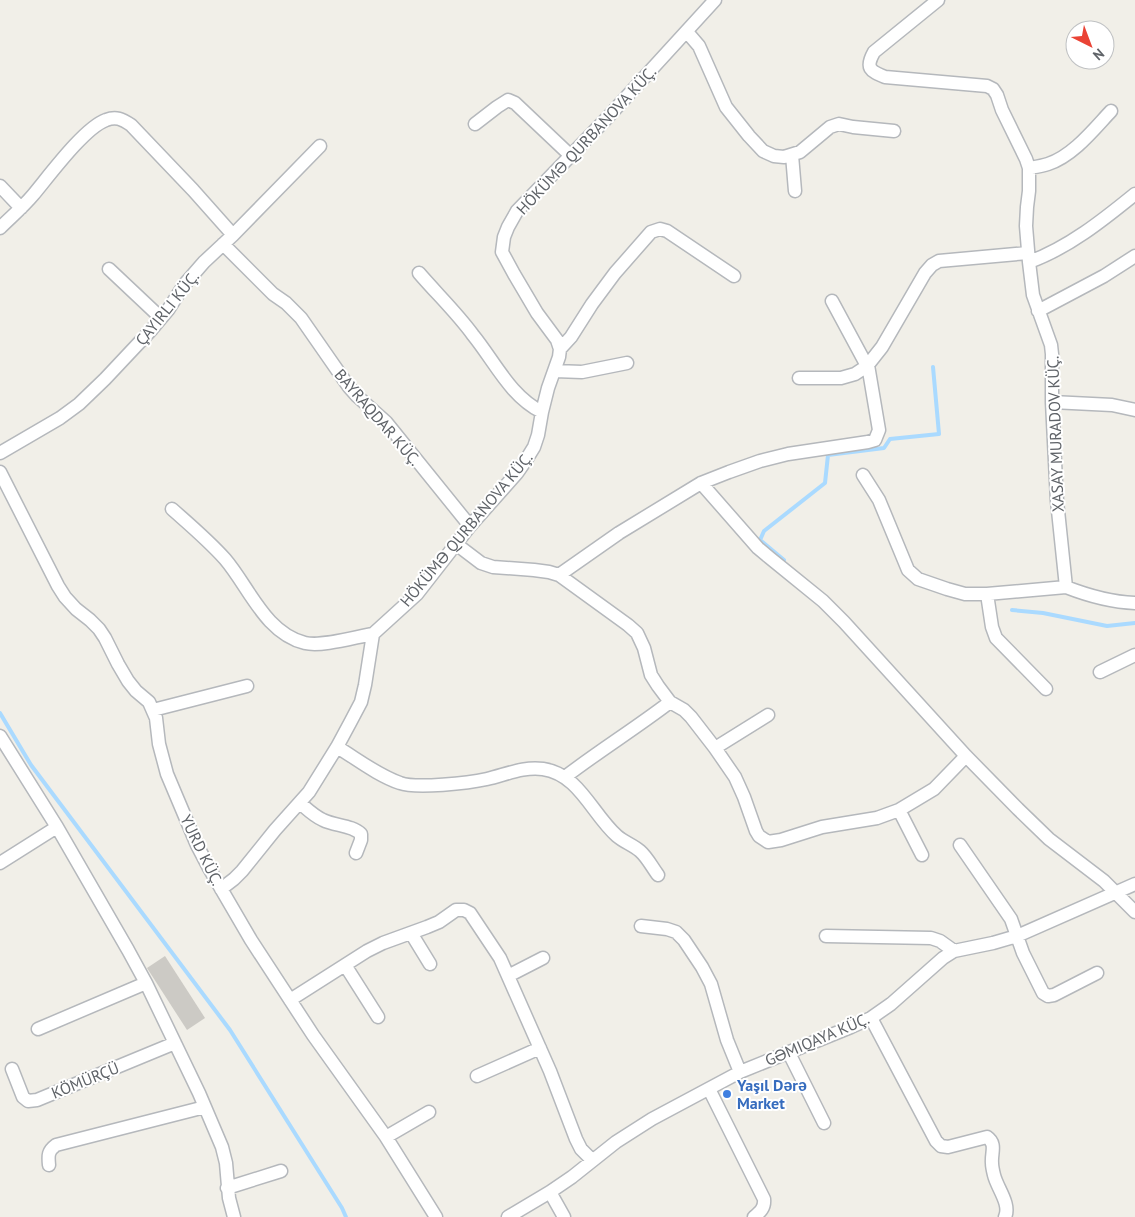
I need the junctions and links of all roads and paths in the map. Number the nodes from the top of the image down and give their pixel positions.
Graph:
1 (715, 0) edge
2 (938, 0) edge
3 (687, 32) junction
4 (1112, 111) dead end
5 (475, 124) dead end
6 (894, 131) dead end
7 (320, 146) dead end
8 (792, 155) junction
9 (571, 156) junction
10 (1029, 168) junction
11 (0, 186) edge
12 (795, 191) dead end
13 (1135, 194) edge
14 (21, 208) junction
15 (0, 228) edge
16 (233, 235) junction
17 (223, 244) junction
18 (1135, 256) edge
19 (1029, 257) junction
20 (110, 270) dead end
21 (420, 273) dead end
22 (734, 276) dead end
23 (832, 301) dead end
24 (1038, 311) junction
25 (161, 318) junction
26 (560, 349) junction
27 (627, 363) dead end
28 (868, 366) junction
29 (555, 371) junction
30 (799, 378) dead end
31 (1052, 402) junction
32 (1135, 410) edge
33 (542, 412) junction
34 (0, 453) edge
35 (0, 472) edge
36 (863, 475) dead end
37 (701, 483) junction
38 (172, 509) dead end
39 (470, 526) junction
40 (456, 544) junction
41 (559, 575) junction
42 (1066, 587) junction
43 (987, 594) junction
44 (1135, 603) edge
45 (373, 634) junction
46 (1135, 655) edge
47 (1100, 672) dead end
48 (247, 686) dead end
49 (1046, 688) dead end
50 (670, 702) junction
51 (153, 710) junction
52 (768, 715) dead end
53 (0, 736) edge
54 (337, 747) junction
55 (715, 748) junction
56 (966, 756) junction
57 (565, 777) junction
58 (300, 803) junction
59 (899, 810) junction
60 (57, 827) junction
61 (960, 845) dead end
62 (356, 853) dead end
63 (922, 855) dead end
64 (0, 863) edge
65 (658, 875) dead end
66 (1135, 884) edge
67 (221, 889) junction
68 (1116, 893) junction
69 (1135, 912) edge
70 (641, 926) dead end
71 (411, 933) junction
72 (826, 936) dead end
73 (1017, 936) junction
74 (954, 951) junction
75 (543, 958) dead end
76 (430, 964) dead end
77 (345, 965) junction
78 (1097, 973) dead end
79 (508, 976) junction
80 (146, 983) junction
81 (290, 1000) junction
82 (378, 1017) dead end
83 (871, 1018) junction
84 (38, 1029) dead end
85 (174, 1043) junction
86 (540, 1048) junction
87 (789, 1053) junction
88 (12, 1069) dead end
89 (740, 1072) junction
90 (477, 1076) dead end
91 (709, 1089) junction
92 (205, 1107) junction
93 (429, 1112) dead end
94 (824, 1123) dead end
95 (386, 1136) junction
96 (592, 1160) junction
97 (49, 1165) dead end
98 (280, 1171) dead end
99 (227, 1188) junction
100 (550, 1192) junction
101 (234, 1217) edge
102 (436, 1217) edge
103 (508, 1217) edge
104 (564, 1217) edge
105 (754, 1217) edge
106 (1005, 1217) edge

1 - 3 street, HÖKÜMƏ QURBANOVA KÜÇ.
2 - 10 street, XASAY MURADOV KÜÇ.
3 - 8 street
3 - 9 street, HÖKÜMƏ QURBANOVA KÜÇ.
4 - 10 street
5 - 9 street
6 - 8 street
7 - 16 street
8 - 12 street
9 - 26 street, HÖKÜMƏ QURBANOVA KÜÇ.
10 - 19 street, XASAY MURADOV KÜÇ.
11 - 14 street
13 - 19 street
14 - 15 street
14 - 16 street
16 - 17 street
17 - 25 street
17 - 39 street, BAYRAQDAR KÜÇ.
18 - 24 street
19 - 24 street, XASAY MURADOV KÜÇ.
19 - 28 street
20 - 25 street
21 - 33 street
22 - 26 street
23 - 28 street
24 - 31 street, XASAY MURADOV KÜÇ.
25 - 34 street
26 - 29 street, HÖKÜMƏ QURBANOVA KÜÇ.
27 - 29 street
28 - 30 street
28 - 37 street
29 - 33 street, HÖKÜMƏ QURBANOVA KÜÇ.
31 - 32 street
31 - 42 street, XASAY MURADOV KÜÇ.
33 - 39 street, HÖKÜMƏ QURBANOVA KÜÇ.
35 - 51 street
36 - 43 street
37 - 41 street
37 - 56 street
38 - 45 street
39 - 40 street, HÖKÜMƏ QURBANOVA KÜÇ.
40 - 41 street
40 - 45 street, HÖKÜMƏ QURBANOVA KÜÇ.
41 - 50 street
42 - 43 street
42 - 44 street
43 - 49 street
45 - 54 street
46 - 47 street
48 - 51 street
50 - 55 street
50 - 57 street
51 - 67 street, YURD KÜÇ.
52 - 55 street
53 - 60 street
54 - 57 street
54 - 58 street
55 - 59 street
56 - 59 street
56 - 68 street
57 - 65 street
58 - 62 street
58 - 67 street
59 - 63 street
60 - 64 street
60 - 80 street
61 - 73 street
66 - 68 street, GƏMIQAYA KÜÇ.
67 - 81 street, YURD KÜÇ.
68 - 69 street
68 - 73 street, GƏMIQAYA KÜÇ.
70 - 89 street
71 - 76 street
71 - 77 street
71 - 79 street
72 - 74 street
73 - 74 street, GƏMIQAYA KÜÇ.
73 - 78 street
74 - 83 street, GƏMIQAYA KÜÇ.
75 - 79 street
77 - 81 street
77 - 82 street
79 - 86 street
80 - 84 street
80 - 85 street
81 - 95 street, YURD KÜÇ.
83 - 87 street, GƏMIQAYA KÜÇ.
83 - 106 street
85 - 88 street, KÖMÜRÇÜ
85 - 92 street
86 - 90 street
86 - 96 street
87 - 89 street, GƏMIQAYA KÜÇ.
87 - 94 street
89 - 91 street, GƏMIQAYA KÜÇ.
91 - 96 street, GƏMIQAYA KÜÇ.
91 - 105 street
92 - 97 street
92 - 99 street
93 - 95 street
95 - 102 street, YURD KÜÇ.
96 - 100 street, GƏMIQAYA KÜÇ.
98 - 99 street
99 - 101 street
100 - 103 street, GƏMIQAYA KÜÇ.
100 - 104 street

